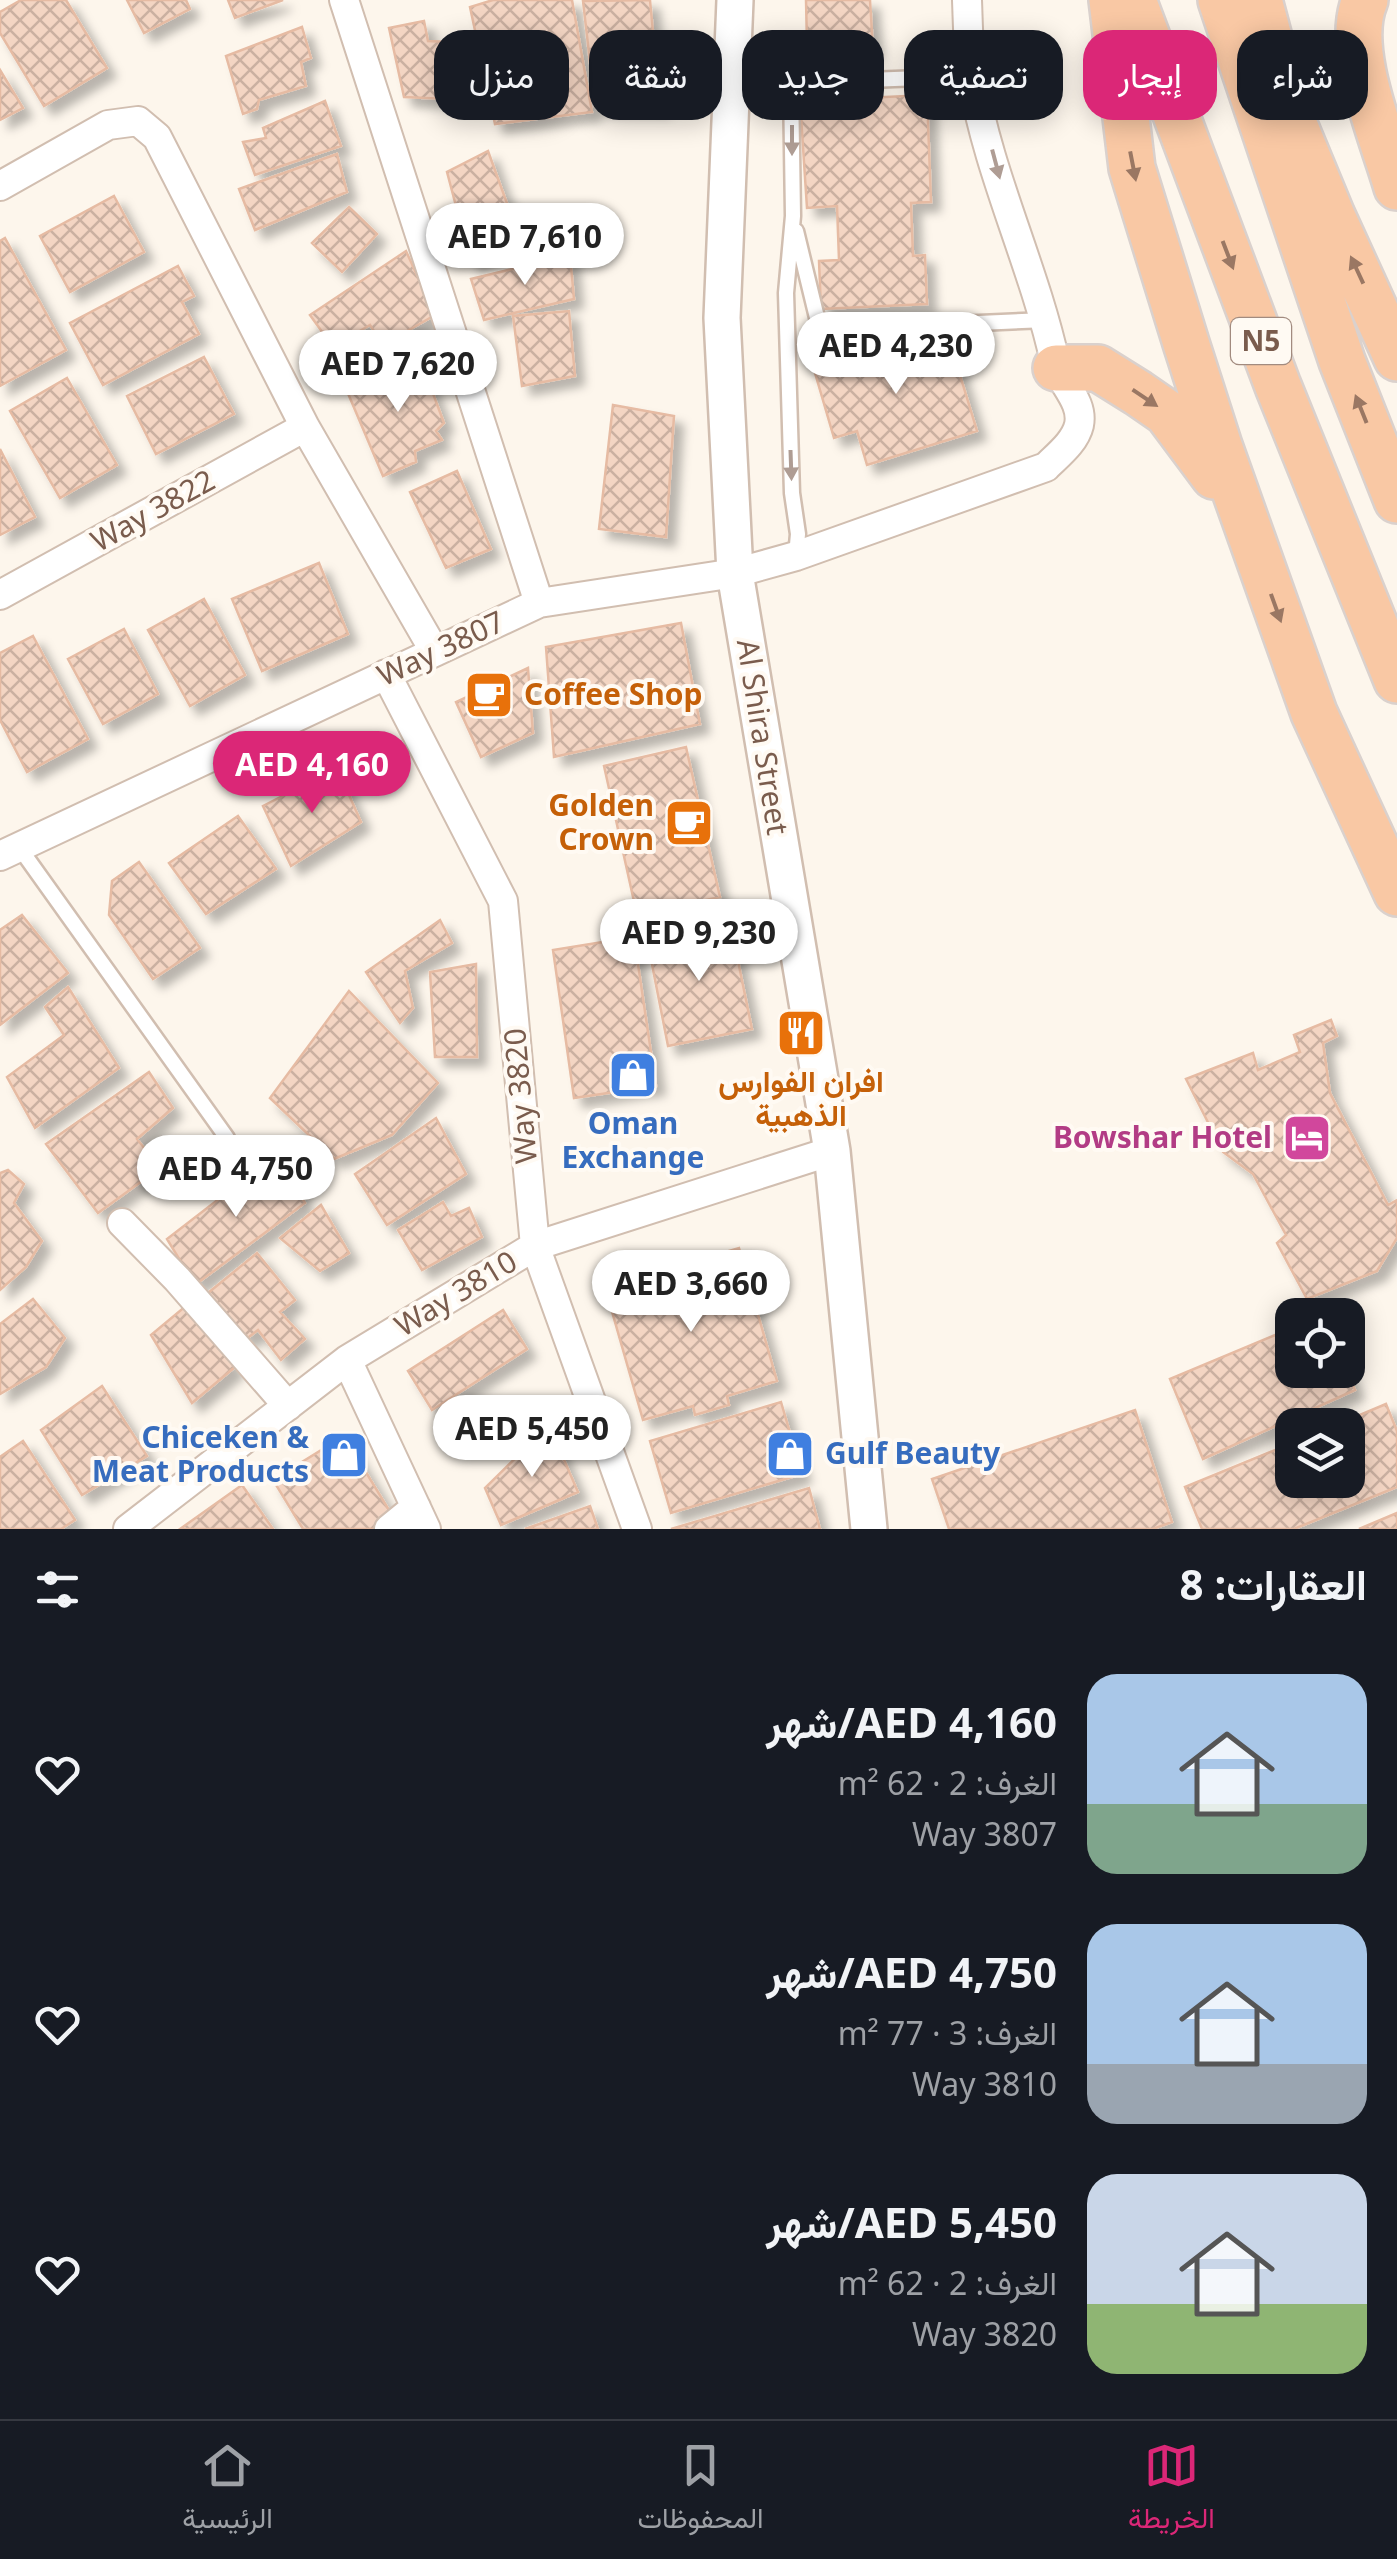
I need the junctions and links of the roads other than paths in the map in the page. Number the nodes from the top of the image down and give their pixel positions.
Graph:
1 (344, 0) edge
2 (735, 0) edge
3 (967, 0) edge
4 (1112, 0) edge
5 (1133, 0) edge
6 (1220, 0) edge
7 (1242, 0) edge
8 (1259, 0) edge
9 (1365, 0) edge
10 (969, 30) edge
11 (1255, 30) edge
12 (1267, 30) edge
13 (904, 79) edge
14 (984, 120) edge
15 (1293, 120) edge
16 (0, 186) edge
17 (1397, 187) edge
18 (792, 216) junction
19 (1047, 320) junction
20 (1397, 358) edge
21 (1056, 368) junction
22 (305, 428) junction
23 (1397, 500) edge
24 (1254, 547) junction
25 (796, 556) junction
26 (735, 573) junction
27 (0, 595) edge
28 (539, 603) junction
29 (434, 652) junction
30 (386, 674) junction
31 (1397, 680) edge
32 (10, 851) edge
33 (1397, 894) edge
34 (228, 1138) dead end
35 (832, 1151) junction
36 (122, 1223) dead end
37 (535, 1246) junction
38 (348, 1360) junction
39 (288, 1406) junction
40 (421, 1518) edge
41 (128, 1529) edge
42 (389, 1529) edge
43 (637, 1529) edge
44 (869, 1529) edge

1 - 28 street
2 - 26 street, Al Shira Street
3 - 10 street
4 -> 24 highway
5 -> 31 highway, N5
23 -> 6 highway, N5
7 - 11 highway
8 - 12 highway
9 - 17 highway
13 -> 18 lane
14 -> 19 street
20 -> 15 highway
16 - 22 street
18 - 19 lane
18 -> 25 lane
19 - 21 street
21 -> 24 highway
21 - 25 street, Way 3807
22 - 27 street, Way 3822
22 - 29 street
24 -> 33 highway
25 - 26 street, Way 3807
26 - 28 street, Way 3807
26 - 35 street, Al Shira Street
28 - 29 street, Way 3807
29 - 30 street, Way 3807
30 - 32 street, Way 3807
30 - 37 street, Way 3820
32 - 34 lane
35 - 37 street, Way 3810
35 - 44 street, Al Shira Street
36 - 39 street
37 - 38 street, Way 3810
37 - 43 street, Way 3820
38 - 39 street, Way 3810
38 - 40 street
39 - 41 street, Way 3810
40 - 42 street

